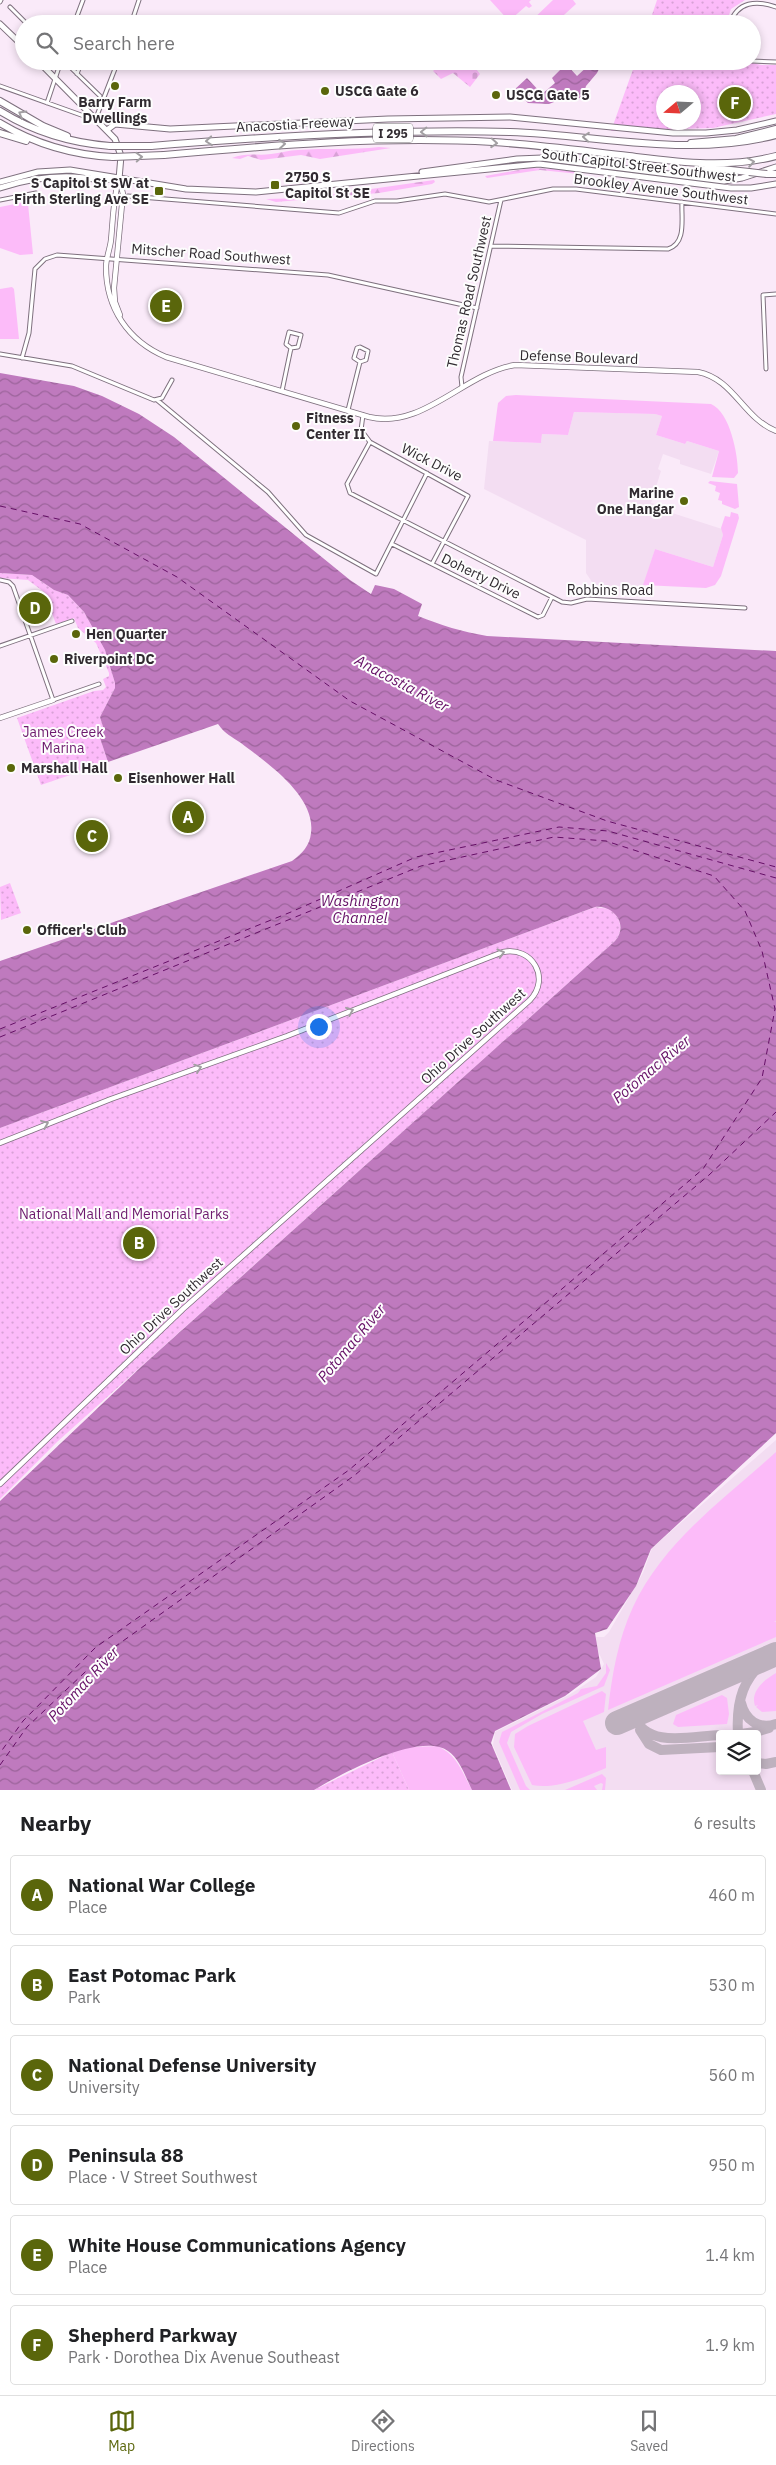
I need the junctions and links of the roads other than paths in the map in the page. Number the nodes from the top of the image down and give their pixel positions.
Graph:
1 (83, 0) edge
2 (140, 0) edge
3 (10, 7) dead end
4 (776, 7) edge
5 (18, 15) edge
6 (77, 15) edge
7 (134, 15) edge
8 (734, 15) edge
9 (0, 24) edge
10 (15, 38) edge
11 (761, 61) edge
12 (776, 62) edge
13 (46, 70) edge
14 (59, 70) edge
15 (73, 70) edge
16 (78, 70) edge
17 (115, 70) edge
18 (77, 74) junction
19 (55, 79) junction
20 (2, 87) edge
21 (100, 96) dead end
22 (0, 101) edge
23 (47, 103) junction
24 (0, 111) edge
25 (84, 116) dead end
26 (95, 118) junction
27 (776, 121) edge
28 (0, 123) edge
29 (119, 125) junction
30 (776, 129) edge
31 (107, 130) junction
32 (0, 133) edge
33 (776, 135) edge
34 (76, 142) junction
35 (634, 142) junction
36 (49, 146) junction
37 (546, 147) junction
38 (776, 156) edge
39 (776, 167) edge
40 (776, 174) edge
41 (409, 175) junction
42 (119, 179) junction
43 (0, 182) edge
44 (776, 184) edge
45 (0, 188) edge
46 (36, 193) dead end
47 (128, 196) dead end
48 (0, 200) edge
49 (501, 200) junction
50 (682, 202) junction
51 (776, 214) edge
52 (490, 246) junction
53 (107, 257) junction
54 (117, 258) junction
55 (776, 294) edge
56 (477, 308) junction
57 (123, 323) junction
58 (291, 348) junction
59 (0, 354) edge
60 (22, 358) junction
61 (360, 362) junction
62 (766, 369) dead end
63 (172, 380) dead end
64 (463, 388) junction
65 (282, 391) junction
66 (157, 400) junction
67 (348, 410) junction
68 (363, 415) junction
69 (776, 431) edge
70 (370, 442) junction
71 (427, 473) junction
72 (404, 520) junction
73 (445, 541) junction
74 (392, 544) junction
75 (432, 564) junction
76 (0, 580) edge
77 (552, 597) junction
78 (745, 608) dead end
79 (72, 621) dead end
80 (30, 636) junction
81 (0, 646) edge
82 (99, 684) dead end
83 (53, 700) junction
84 (0, 718) edge
85 (0, 1143) edge
86 (0, 1484) edge

1 - 6 street
2 - 7 street
3 - 5 street
4 - 8 street
9 - 10 main road
11 - 12 street
13 - 19 main road
14 - 19 street
15 - 18 street
16 - 18 street
17 - 26 street
18 - 21 street
19 - 23 street
19 - 26 main road
20 - 23 street
34 -> 22 highway
23 - 25 street
24 - 34 highway, Anacostia Freeway / I 295
26 - 29 main road
26 - 31 main road
27 - 29 main road
28 - 36 highway, Anacostia Freeway / I 295
29 - 31 main road
30 - 35 highway
31 - 42 main road
32 - 36 highway
33 - 35 highway, Anacostia Freeway / I 295
35 -> 34 highway, Anacostia Freeway / I 295, bridge
36 -> 37 highway, Anacostia Freeway / I 295, bridge
37 -> 38 highway, Anacostia Freeway / I 295
37 - 40 highway, bridge
39 - 41 main road
41 - 42 main road
41 - 44 main road, South Capitol Street Southwest
42 - 43 main road
42 - 45 main road
42 - 53 street, Defense Boulevard
42 - 54 street, Defense Boulevard
46 - 48 street
47 - 49 street, Brookley Avenue Southwest
49 - 50 street, Brookley Avenue Southwest
49 - 52 street, Thomas Road Southwest
50 - 51 street, Brookley Avenue Southwest
50 - 52 street
52 - 56 street, Thomas Road Southwest
53 - 54 street, Mitscher Road Southwest
53 - 57 street, Defense Boulevard
53 - 60 street, Mitscher Road Southwest
54 - 56 street, Mitscher Road Southwest
54 - 57 street, Defense Boulevard
55 - 62 street
56 - 64 street, Thomas Road Southwest
57 - 65 street, Defense Boulevard
58 - 58 street
58 - 65 street
59 - 60 street
60 - 66 street
61 - 61 street
61 - 67 street
63 - 66 street
64 - 68 street, Defense Boulevard
64 - 69 street, Defense Boulevard
65 - 67 street, Defense Boulevard
66 - 74 street
67 - 68 street, Defense Boulevard
68 - 70 street
70 - 71 street, Wick Drive
70 - 72 street, Robbins Road
71 - 72 street
71 - 73 street, Wick Drive
72 - 73 street, Robbins Road
72 - 74 street
73 - 75 street, Wick Drive
73 - 77 street, Robbins Road
74 - 75 street, Doherty Drive
75 - 77 street, Doherty Drive
76 - 80 street
77 - 78 street, Robbins Road
79 - 80 street
80 - 81 street
80 - 83 street
82 - 83 street
83 - 84 street
85 -> 86 street, Ohio Drive Southwest

